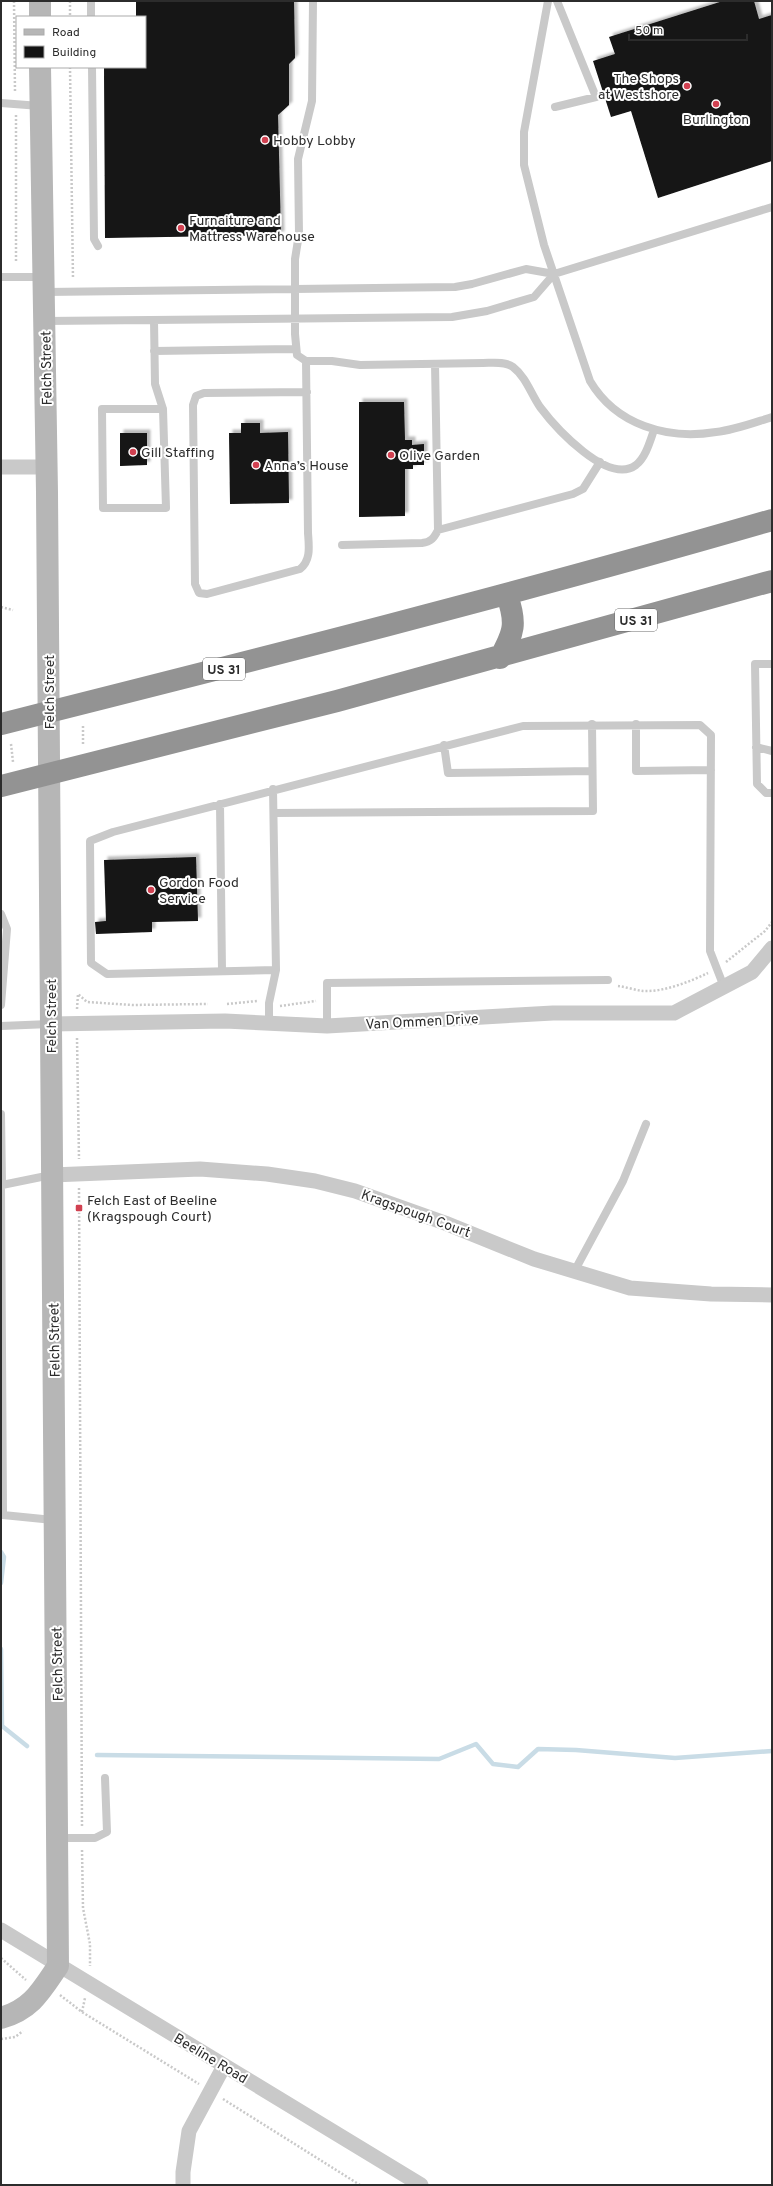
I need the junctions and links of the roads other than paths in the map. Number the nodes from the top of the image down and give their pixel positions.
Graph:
1 (40, 1) edge
2 (91, 1) edge
3 (313, 1) edge
4 (548, 1) edge
5 (557, 1) edge
6 (40, 16) edge
7 (91, 16) edge
8 (40, 68) edge
9 (92, 68) edge
10 (1, 103) edge
11 (40, 106) junction
12 (555, 107) dead end
13 (772, 207) edge
14 (98, 246) dead end
15 (554, 274) junction
16 (1, 277) edge
17 (45, 285) junction
18 (295, 290) junction
19 (295, 319) junction
20 (154, 320) junction
21 (45, 321) junction
22 (296, 350) junction
23 (154, 351) junction
24 (306, 360) junction
25 (435, 364) junction
26 (307, 392) junction
27 (163, 409) junction
28 (772, 417) edge
29 (654, 430) junction
30 (600, 462) junction
31 (1, 467) edge
32 (47, 467) junction
33 (772, 520) edge
34 (438, 530) junction
35 (342, 544) dead end
36 (772, 581) edge
37 (507, 595) junction
38 (500, 658) junction
39 (772, 664) edge
40 (49, 713) junction
41 (1, 724) edge
42 (592, 724) junction
43 (636, 724) junction
44 (444, 745) junction
45 (756, 747) junction
46 (772, 751) edge
47 (592, 770) junction
48 (711, 770) junction
49 (49, 774) junction
50 (1, 786) edge
51 (273, 790) junction
52 (772, 793) edge
53 (220, 804) junction
54 (274, 813) junction
55 (1, 914) edge
56 (772, 948) edge
57 (276, 970) junction
58 (222, 971) junction
59 (610, 983) road end
60 (724, 987) junction
61 (1, 1005) edge
62 (269, 1022) junction
63 (51, 1024) junction
64 (1, 1026) edge
65 (327, 1026) junction
66 (1, 1114) edge
67 (646, 1124) dead end
68 (52, 1174) junction
69 (2, 1185) edge
70 (574, 1272) junction
71 (772, 1295) edge
72 (2, 1515) edge
73 (56, 1520) junction
74 (104, 1778) dead end
75 (58, 1838) junction
76 (1, 1930) edge
77 (58, 1966) junction
78 (1, 2018) edge
79 (224, 2066) junction
80 (183, 2185) edge
81 (421, 2185) edge

1 - 6 street
2 - 7 lane
3 - 18 lane
4 - 15 lane
5 - 12 lane
8 - 11 street, Felch Street
9 - 14 lane
10 - 11 lane
11 - 17 street, Felch Street
13 - 15 lane
15 - 18 lane
15 - 19 lane
15 - 29 lane
16 - 17 lane
17 - 18 lane
17 - 21 street, Felch Street
18 - 19 lane
19 - 20 lane
19 - 22 lane
20 - 21 lane
20 - 23 lane
21 - 32 street, Felch Street
22 - 23 lane
22 - 24 lane
23 - 27 lane
24 - 25 lane
24 - 26 lane
25 - 30 lane
25 - 34 lane
26 - 26 lane
27 - 27 lane
28 - 29 lane
29 - 30 lane
30 - 34 lane
31 - 32 street
32 - 40 street, Felch Street
33 - 37 highway, US 31
34 - 35 lane
36 - 38 highway, US 31
37 - 38 highway
37 - 40 highway, US 31
38 - 49 highway, US 31
39 - 45 lane
40 - 41 highway, US 31
40 - 49 street, Felch Street
42 - 43 lane
42 - 44 lane
42 - 47 lane
43 - 48 lane
43 - 48 lane
44 - 47 lane
44 - 51 lane
45 - 46 lane
45 - 52 lane
47 - 54 lane
48 - 60 lane
49 - 50 highway, US 31
49 - 63 street, Felch Street
51 - 53 lane
51 - 54 lane
53 - 58 lane
53 - 58 lane
54 - 57 lane
55 - 61 lane
56 - 60 street, Van Ommen Drive
57 - 58 lane
57 - 62 lane
59 - 65 lane
60 - 65 street, Van Ommen Drive
62 - 63 street, Van Ommen Drive
62 - 65 street, Van Ommen Drive
63 - 64 lane
63 - 68 street, Felch Street
66 - 69 lane
67 - 70 lane
68 - 69 lane
68 - 70 street, Kragspough Court
68 - 73 street, Felch Street
69 - 72 lane
70 - 71 street, Kragspough Court
72 - 73 lane
73 - 75 street, Felch Street
74 - 75 lane
75 - 77 street, Felch Street
76 - 77 street, Beeline Road
77 - 78 street
77 - 79 street, Beeline Road
79 - 80 street
79 - 81 street, Beeline Road

